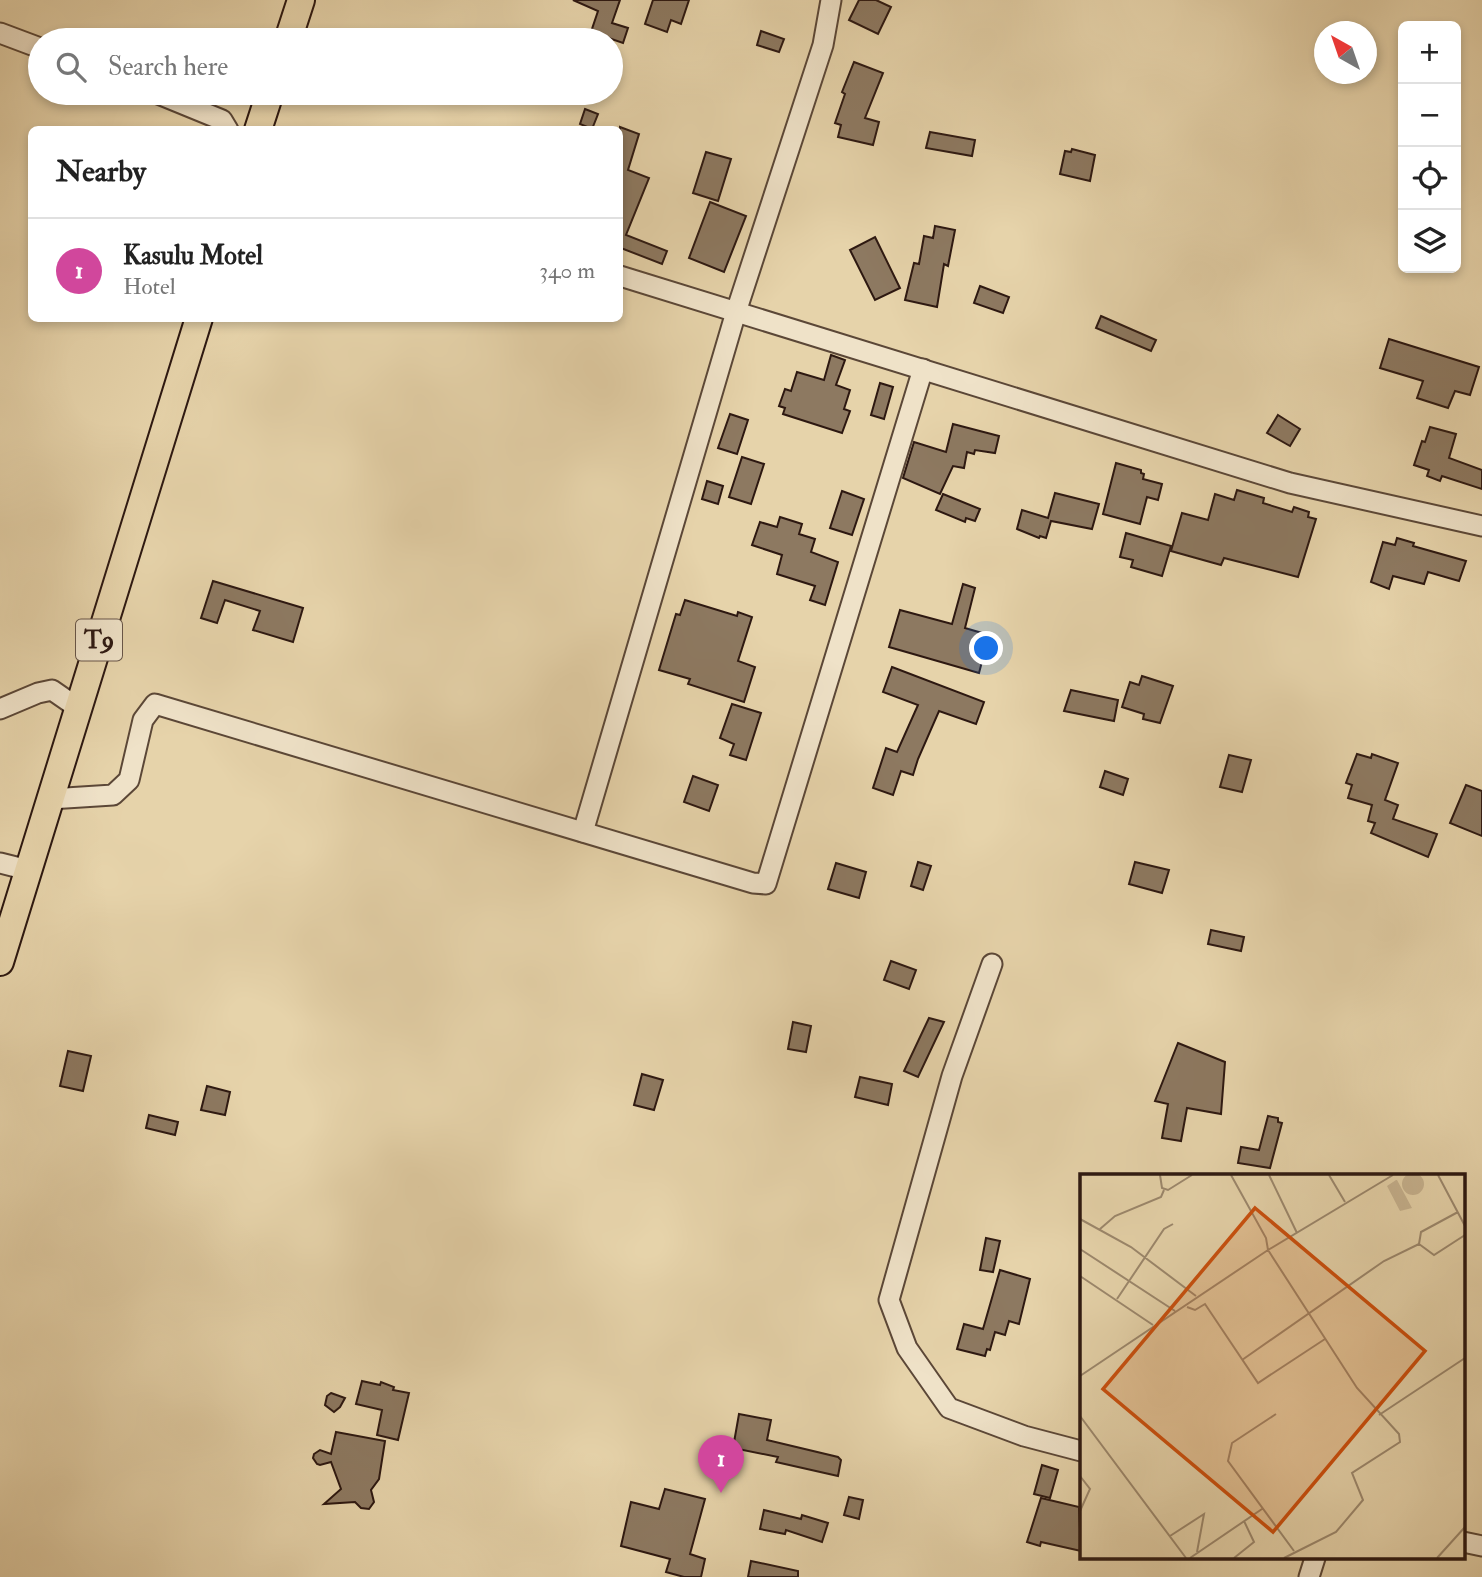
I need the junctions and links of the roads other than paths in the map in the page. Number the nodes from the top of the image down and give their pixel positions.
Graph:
1 (301, 0) edge
2 (831, 0) edge
3 (292, 28) edge
4 (0, 33) edge
5 (28, 44) edge
6 (185, 105) edge
7 (266, 105) edge
8 (226, 126) edge
9 (259, 126) edge
10 (623, 277) edge
11 (736, 312) junction
12 (198, 322) edge
13 (923, 369) junction
14 (1482, 526) edge
15 (78, 708) junction
16 (0, 709) edge
17 (50, 799) junction
18 (583, 832) junction
19 (0, 863) edge
20 (28, 870) junction
21 (0, 962) edge
22 (992, 964) dead end
23 (1080, 1451) edge
24 (1464, 1542) edge
25 (1482, 1546) edge
26 (1314, 1560) edge
27 (1309, 1577) edge

1 - 3 highway
2 - 11 street
4 - 5 street
6 - 8 street
7 - 9 highway
10 - 11 street
11 - 13 street
11 - 18 street
12 - 15 highway, T9
13 - 14 street
13 - 18 street
15 - 16 street
15 - 17 highway, T9
17 - 18 street
17 - 20 highway, T9
19 - 20 street
20 - 21 highway, T9
22 - 23 street
24 - 25 street
26 - 27 street

